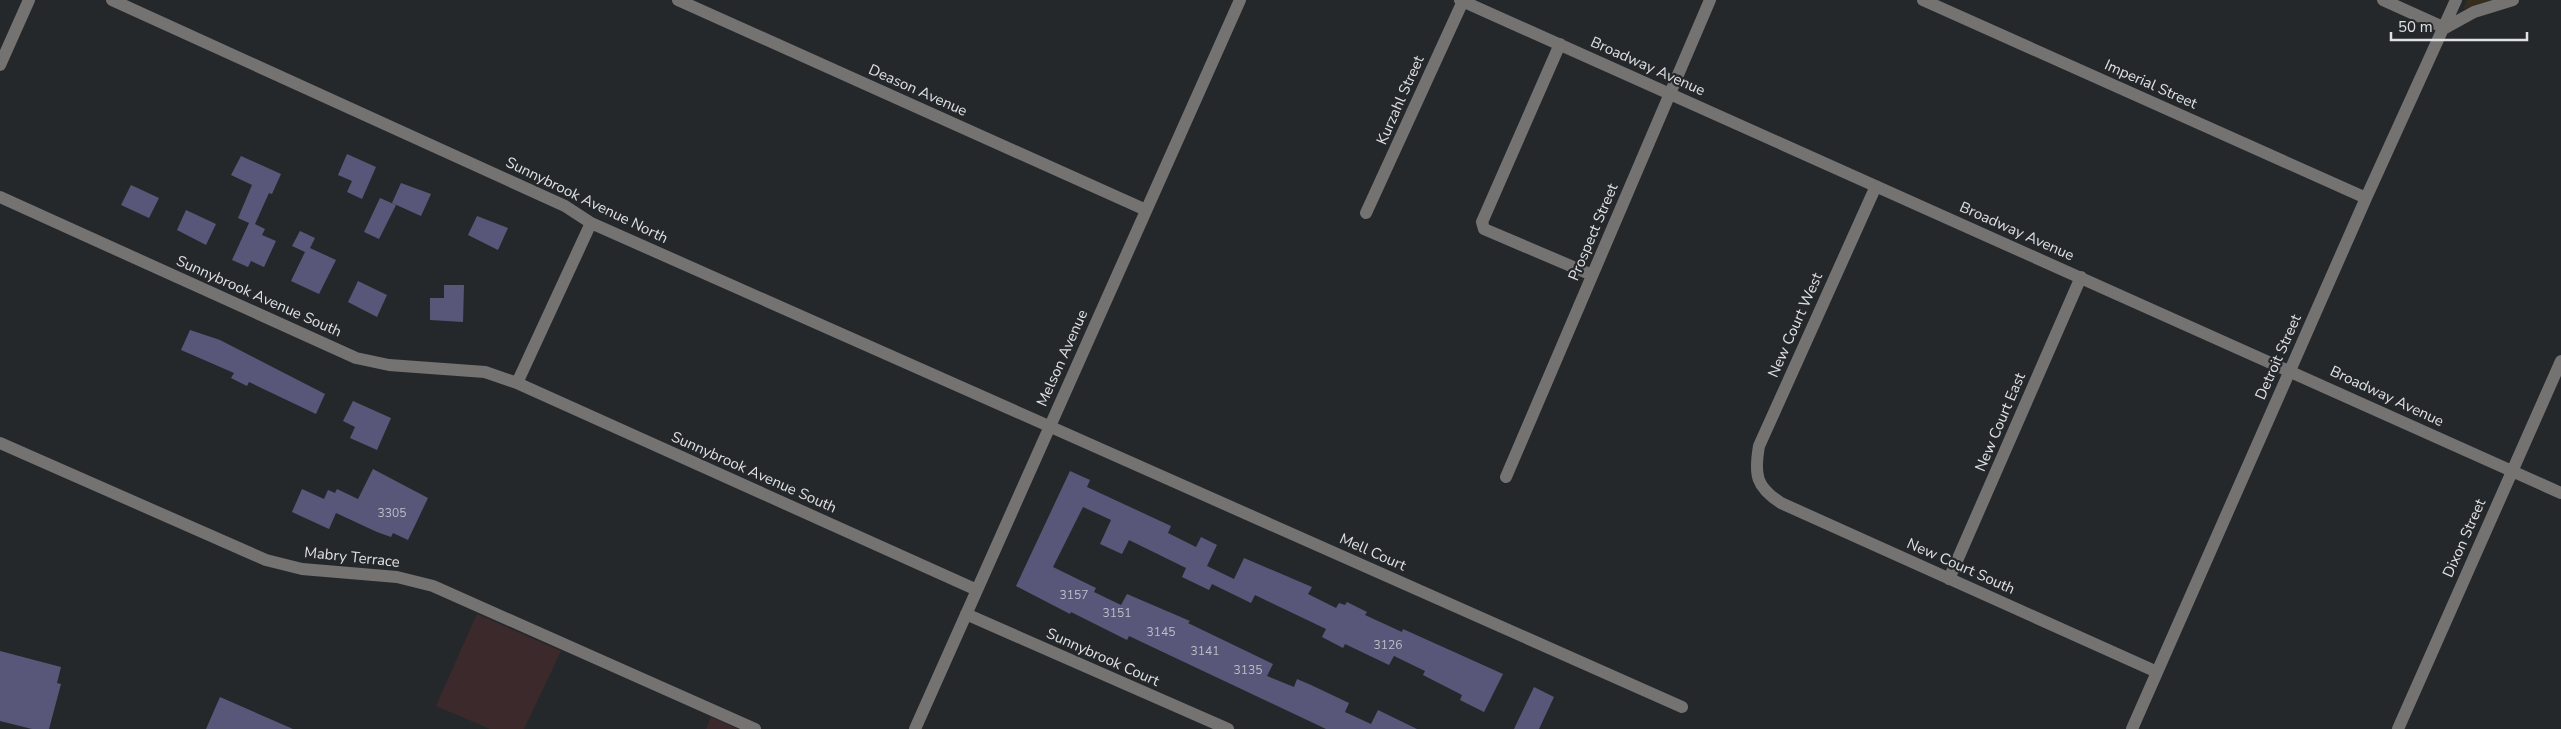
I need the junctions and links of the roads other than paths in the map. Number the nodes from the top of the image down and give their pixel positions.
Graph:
1 (29, 0) edge
2 (112, 0) edge
3 (678, 0) edge
4 (1240, 0) edge
5 (1710, 0) edge
6 (1923, 0) edge
7 (2383, 0) edge
8 (2456, 0) edge
9 (2513, 0) edge
10 (1462, 1) edge
11 (2445, 28) junction
12 (1560, 44) junction
13 (0, 65) edge
14 (1670, 94) junction
15 (1876, 186) junction
16 (0, 197) edge
17 (2366, 198) junction
18 (1146, 210) junction
19 (1366, 213) dead end
20 (591, 223) junction
21 (1592, 275) junction
22 (2081, 277) junction
23 (2561, 361) edge
24 (2290, 370) junction
25 (517, 383) junction
26 (1050, 427) junction
27 (0, 443) edge
28 (2511, 471) junction
29 (1506, 477) dead end
30 (1758, 481) joint
31 (2561, 493) edge
32 (1950, 579) junction
33 (977, 590) junction
34 (966, 614) junction
35 (2157, 672) junction
36 (1682, 707) dead end
37 (755, 729) edge
38 (915, 729) edge
39 (1228, 729) edge
40 (2132, 729) edge
41 (2398, 729) edge

1 - 13 street
2 - 20 street, Sunnybrook Avenue North
3 - 18 street, Deason Avenue
4 - 18 street, Melson Avenue
5 - 14 street, Prospect Street
6 - 17 street, Imperial Street
7 - 11 street
8 - 11 street, Detroit Street
9 - 11 street
10 - 12 street, Broadway Avenue
10 - 19 street, Kurzahl Street
11 - 17 street, Detroit Street
12 - 14 street, Broadway Avenue
12 - 21 street
14 - 15 street, Broadway Avenue
14 - 21 street, Prospect Street
15 - 22 street, Broadway Avenue
15 - 30 street, New Court West
16 - 25 street, Sunnybrook Avenue South
17 - 24 street, Detroit Street
18 - 26 street, Melson Avenue
20 - 25 street
20 - 26 street, Sunnybrook Avenue North
21 - 29 street, Prospect Street
22 - 24 street, Broadway Avenue
22 - 32 street, New Court East
23 - 28 street, Dixon Street
24 - 28 street, Broadway Avenue
24 - 35 street, Detroit Street
25 - 33 street, Sunnybrook Avenue South
26 - 33 street, Melson Avenue
26 - 36 street, Mell Court
27 - 37 street, Mabry Terrace
28 - 31 street, Broadway Avenue
28 - 41 street, Dixon Street
30 - 32 street, New Court South
32 - 35 street, New Court South
33 - 34 street, Melson Avenue
34 - 38 street, Melson Avenue
34 - 39 street, Sunnybrook Court
35 - 40 street, Detroit Street

